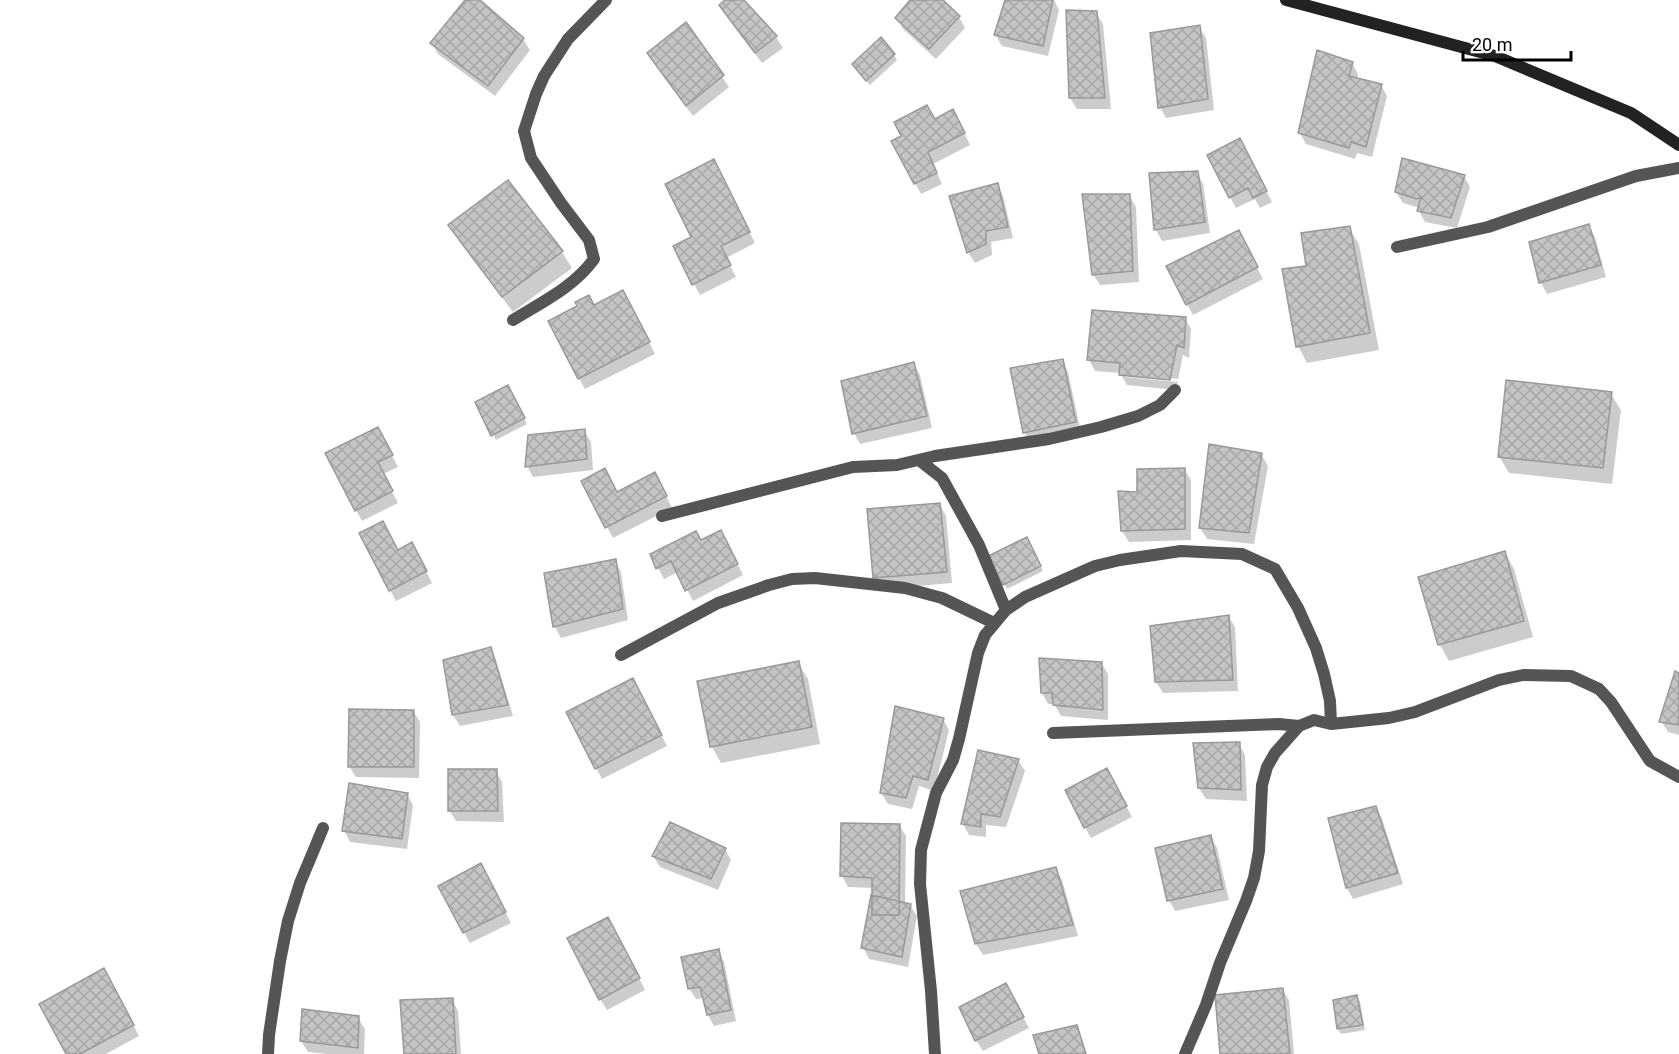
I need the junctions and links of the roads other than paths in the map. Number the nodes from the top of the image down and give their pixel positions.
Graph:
1 (606, 0) edge
2 (1287, 0) edge
3 (1679, 146) edge
4 (1679, 168) edge
5 (1397, 247) dead end
6 (513, 320) dead end
7 (1175, 390) dead end
8 (919, 460) junction
9 (662, 516) dead end
10 (1006, 610) junction
11 (994, 623) junction
12 (621, 655) dead end
13 (1331, 724) junction
14 (1299, 726) junction
15 (1053, 733) dead end
16 (1679, 777) edge
17 (322, 828) dead end
18 (268, 1054) edge
19 (935, 1054) edge
20 (1185, 1054) edge

1 - 6 street
2 - 3 main road
4 - 5 street
7 - 8 street
8 - 9 street
8 - 10 street
10 - 11 street
10 - 13 street
11 - 12 street
11 - 19 street
13 - 14 street
13 - 16 street
14 - 15 street
14 - 20 street
17 - 18 street

